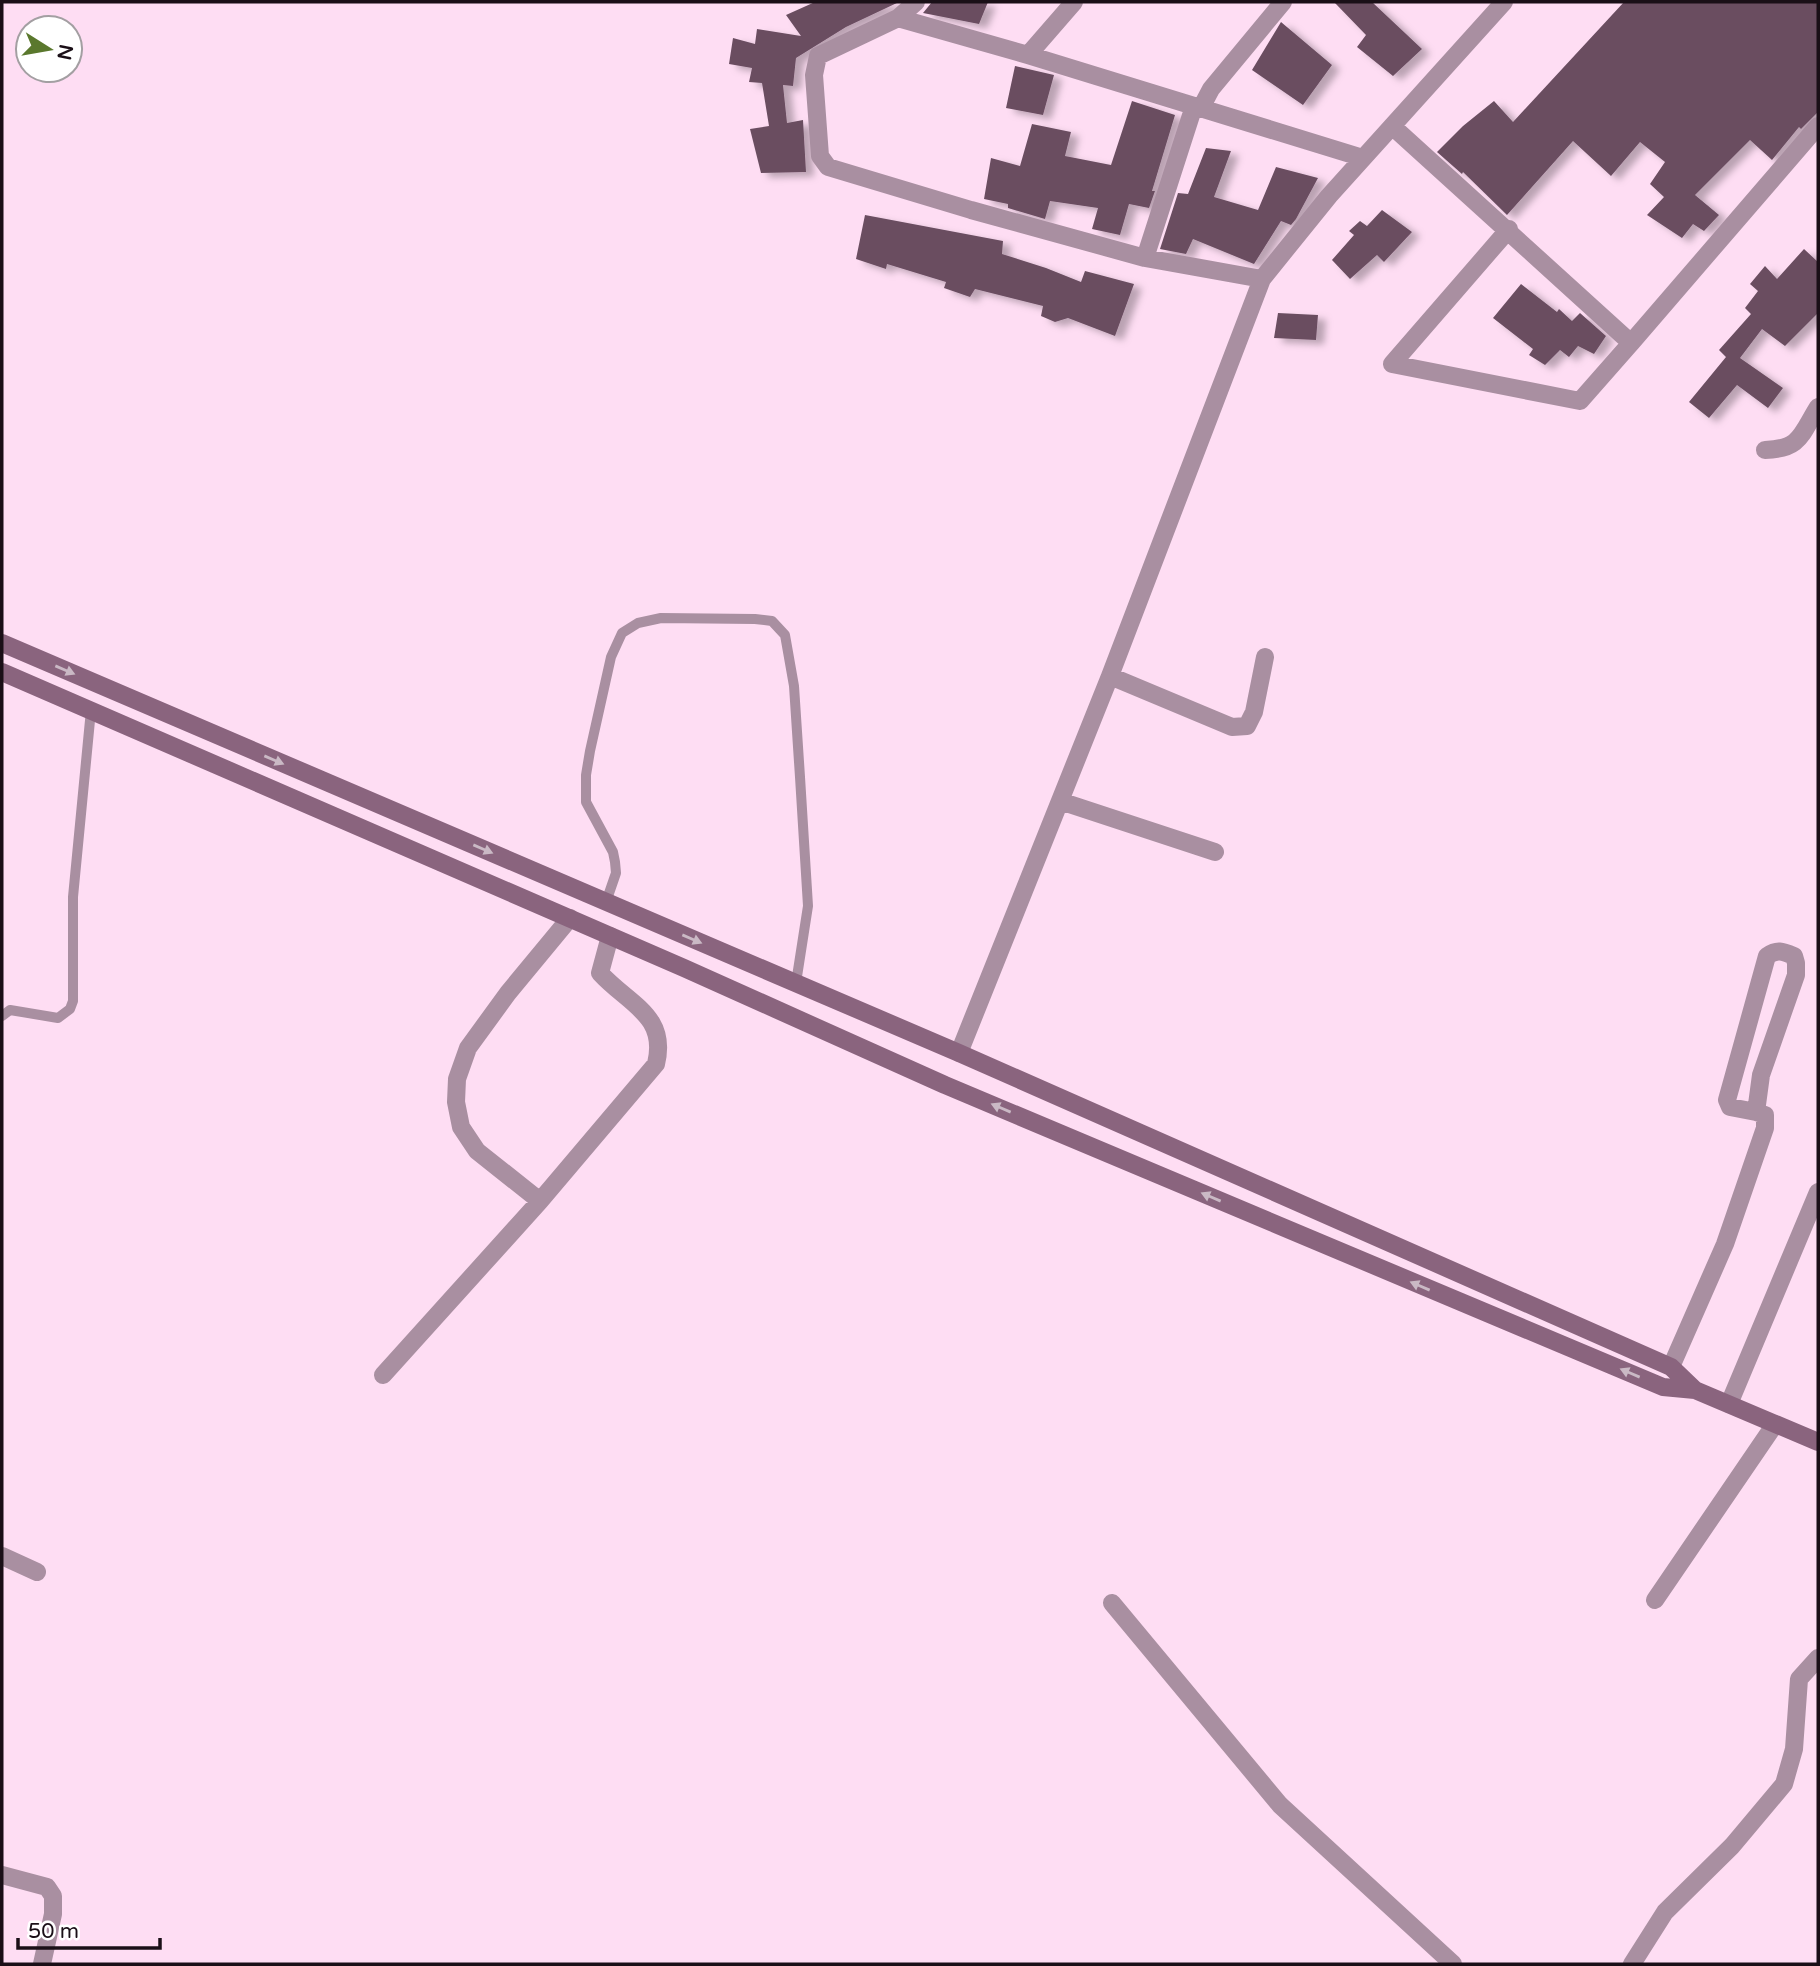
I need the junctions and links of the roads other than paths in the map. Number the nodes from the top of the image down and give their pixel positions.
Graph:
1 (916, 2) edge
2 (1074, 2) edge
3 (1283, 2) edge
4 (1504, 2) edge
5 (898, 18) junction
6 (1028, 55) junction
7 (1197, 107) junction
8 (1392, 126) junction
9 (1818, 126) edge
10 (1363, 158) junction
11 (1509, 229) junction
12 (1145, 258) junction
13 (1262, 279) junction
14 (1632, 343) junction
15 (1818, 407) edge
16 (1765, 450) dead end
17 (2, 643) edge
18 (1265, 657) dead end
19 (2, 672) edge
20 (1110, 676) junction
21 (91, 710) junction
22 (1060, 801) junction
23 (1215, 852) dead end
24 (606, 902) junction
25 (570, 918) junction
26 (610, 936) junction
27 (796, 983) junction
28 (2, 1016) edge
29 (959, 1053) junction
30 (1756, 1112) junction
31 (1818, 1192) edge
32 (540, 1200) junction
33 (1671, 1367) junction
34 (383, 1375) dead end
35 (1695, 1390) junction
36 (1729, 1404) junction
37 (1775, 1423) junction
38 (1818, 1442) edge
39 (2, 1556) edge
40 (37, 1572) dead end
41 (1656, 1600) dead end
42 (1111, 1603) dead end
43 (1818, 1658) edge
44 (2, 1875) edge
45 (42, 1964) edge
46 (1453, 1964) edge
47 (1632, 1964) edge

1 - 5 street
2 - 6 street
3 - 7 street
4 - 8 street
5 - 6 street
5 - 12 street
6 - 7 street
7 - 10 street
7 - 12 street
8 - 10 street
8 - 11 street
9 - 14 street
10 - 13 street
11 - 14 street
11 - 14 street
12 - 13 street
13 - 20 street
15 - 16 street
17 -> 24 main road
18 - 20 street
19 - 21 main road
20 - 22 street
21 - 25 main road
21 - 28 lane
22 - 23 street
22 - 29 street
24 -> 27 main road
24 - 27 lane
25 - 26 main road
25 - 32 street
26 - 32 street
35 -> 26 main road
27 - 29 main road
29 - 33 main road
30 - 30 street
30 - 33 street
31 - 36 street
32 - 34 street
33 - 35 main road
35 - 36 main road
36 - 37 main road
37 - 38 main road
37 - 41 street
39 - 40 street
42 - 46 street
43 - 47 street
44 - 45 street

